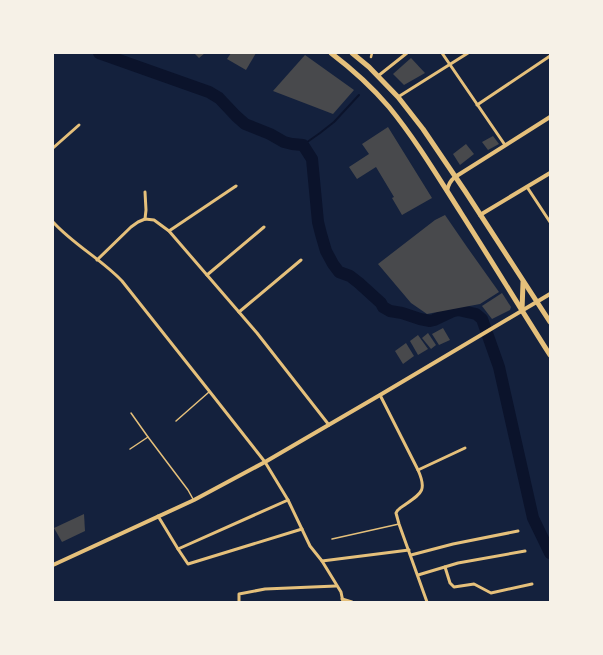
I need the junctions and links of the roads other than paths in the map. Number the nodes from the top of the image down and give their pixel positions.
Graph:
1 (331, 53) edge
2 (352, 53) edge
3 (372, 53) edge
4 (407, 53) edge
5 (442, 53) edge
6 (468, 53) edge
7 (550, 56) edge
8 (371, 57) dead end
9 (450, 65) junction
10 (378, 76) junction
11 (398, 97) junction
12 (477, 105) junction
13 (550, 117) edge
14 (79, 125) dead end
15 (505, 145) junction
16 (53, 148) edge
17 (550, 173) edge
18 (455, 177) junction
19 (236, 186) dead end
20 (527, 186) junction
21 (145, 192) dead end
22 (447, 192) junction
23 (480, 215) junction
24 (145, 219) junction
25 (53, 222) edge
26 (550, 222) edge
27 (264, 227) dead end
28 (169, 231) junction
29 (97, 260) junction
30 (301, 260) dead end
31 (207, 275) junction
32 (524, 281) junction
33 (550, 294) edge
34 (537, 302) junction
35 (522, 311) junction
36 (239, 312) junction
37 (550, 322) edge
38 (550, 355) edge
39 (210, 392) junction
40 (380, 395) junction
41 (131, 413) dead end
42 (176, 421) dead end
43 (329, 425) junction
44 (148, 437) junction
45 (465, 448) dead end
46 (130, 449) dead end
47 (265, 462) junction
48 (418, 470) junction
49 (194, 500) junction
50 (288, 500) junction
51 (158, 516) junction
52 (399, 524) junction
53 (302, 529) junction
54 (518, 530) dead end
55 (332, 539) dead end
56 (178, 550) junction
57 (409, 550) junction
58 (525, 550) dead end
59 (410, 555) junction
60 (322, 561) junction
61 (53, 565) edge
62 (445, 567) junction
63 (418, 575) junction
64 (532, 584) dead end
65 (336, 586) junction
66 (342, 601) edge
67 (238, 602) edge
68 (352, 602) edge
69 (427, 602) edge

1 - 22 main road
2 - 10 main road
3 - 8 street
4 - 10 street
5 - 9 street
6 - 9 street
7 - 12 street
9 - 11 street
9 - 12 street
10 - 11 main road
11 - 18 main road
12 - 15 street
13 - 15 street
14 - 16 street
15 - 18 street
17 - 20 street
18 - 22 street
18 - 23 main road
19 - 28 street
20 - 23 street
20 - 26 street
21 - 24 street
22 - 35 main road
23 - 32 main road
24 - 28 street
24 - 29 street
25 - 29 street
27 - 31 street
28 - 31 street
29 - 39 street
30 - 36 street
31 - 36 street
32 - 34 main road
32 - 35 main road
33 - 34 street
34 - 35 street
34 - 37 main road
35 - 38 main road
35 - 40 street
36 - 43 street
39 - 42 lane
39 - 47 street
40 - 43 street
40 - 48 street
41 - 44 lane
43 - 47 street
44 - 46 lane
44 - 49 lane
45 - 48 street
47 - 49 street
47 - 50 street
48 - 52 street
49 - 51 street
50 - 53 street
50 - 56 street
51 - 56 street
51 - 61 street
52 - 55 lane
52 - 57 street
53 - 56 street
53 - 60 street
54 - 59 street
57 - 59 street
57 - 60 street
58 - 62 street
59 - 63 street
60 - 65 street
62 - 63 street
62 - 64 street
63 - 69 street
65 - 66 street
65 - 67 street
66 - 68 street

